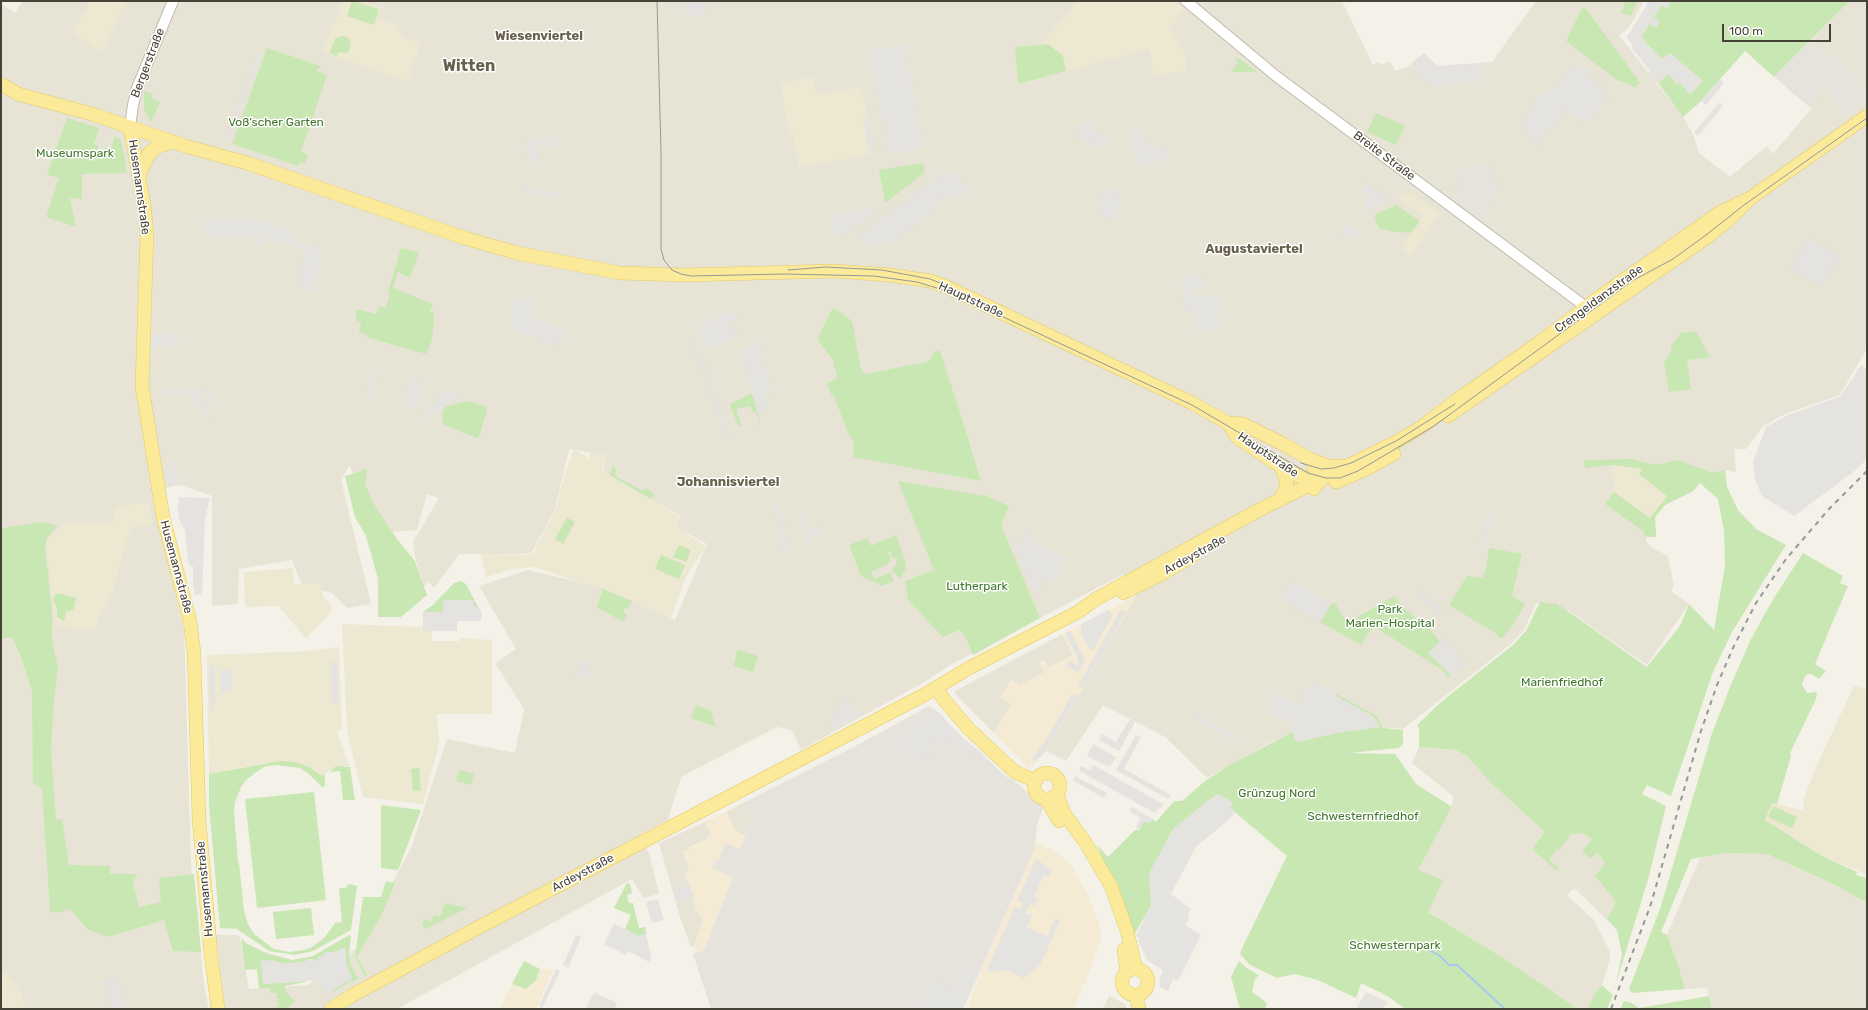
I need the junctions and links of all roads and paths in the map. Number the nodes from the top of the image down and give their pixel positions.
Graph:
1 (173, 1) edge
2 (1186, 1) edge
3 (1, 84) edge
4 (1867, 116) edge
5 (130, 127) junction
6 (174, 142) junction
7 (139, 175) junction
8 (1658, 267) junction
9 (1586, 307) junction
10 (1604, 309) junction
11 (1452, 408) junction
12 (1228, 423) junction
13 (1310, 459) junction
14 (1280, 466) junction
15 (1353, 468) junction
16 (1318, 482) junction
17 (1334, 483) junction
18 (1310, 493) junction
19 (1280, 500) junction
20 (1159, 568) junction
21 (936, 688) junction
22 (1036, 780) junction
23 (1052, 796) junction
24 (1132, 971) junction
25 (1136, 995) junction
26 (218, 1009) edge
27 (331, 1009) edge
28 (1139, 1009) edge

1 - 5 street, Bergerstraße
2 - 9 street, Breite Straße
3 - 5 main road, Hauptstraße
4 - 8 main road, Crengeldanzstraße
5 - 6 main road, Hauptstraße
5 - 7 main road, Husemannstraße
6 - 7 main road
6 - 12 main road, Hauptstraße
7 - 26 main road, Husemannstraße
8 - 9 main road, Crengeldanzstraße
8 - 10 main road, Crengeldanzstraße
9 - 10 main road
9 - 11 main road, Crengeldanzstraße
10 - 11 main road, Crengeldanzstraße
11 - 15 main road, Crengeldanzstraße
12 - 13 main road, Hauptstraße
12 - 14 main road, Hauptstraße
13 - 15 main road
13 - 16 main road, Hauptstraße
14 - 16 main road, Hauptstraße
14 - 19 main road
15 - 16 main road, Crengeldanzstraße
15 - 17 main road, Crengeldanzstraße
16 - 17 main road, Crengeldanzstraße
16 - 18 main road, Ardeystraße
16 - 19 main road
17 - 18 main road, Ardeystraße
18 - 20 main road, Ardeystraße
19 - 20 main road
20 - 21 main road, Ardeystraße
21 - 22 main road
21 - 27 main road, Ardeystraße
22 - 23 main road
22 - 23 main road
23 - 24 main road
23 - 24 main road
24 - 25 main road
24 - 25 main road
25 - 28 main road

